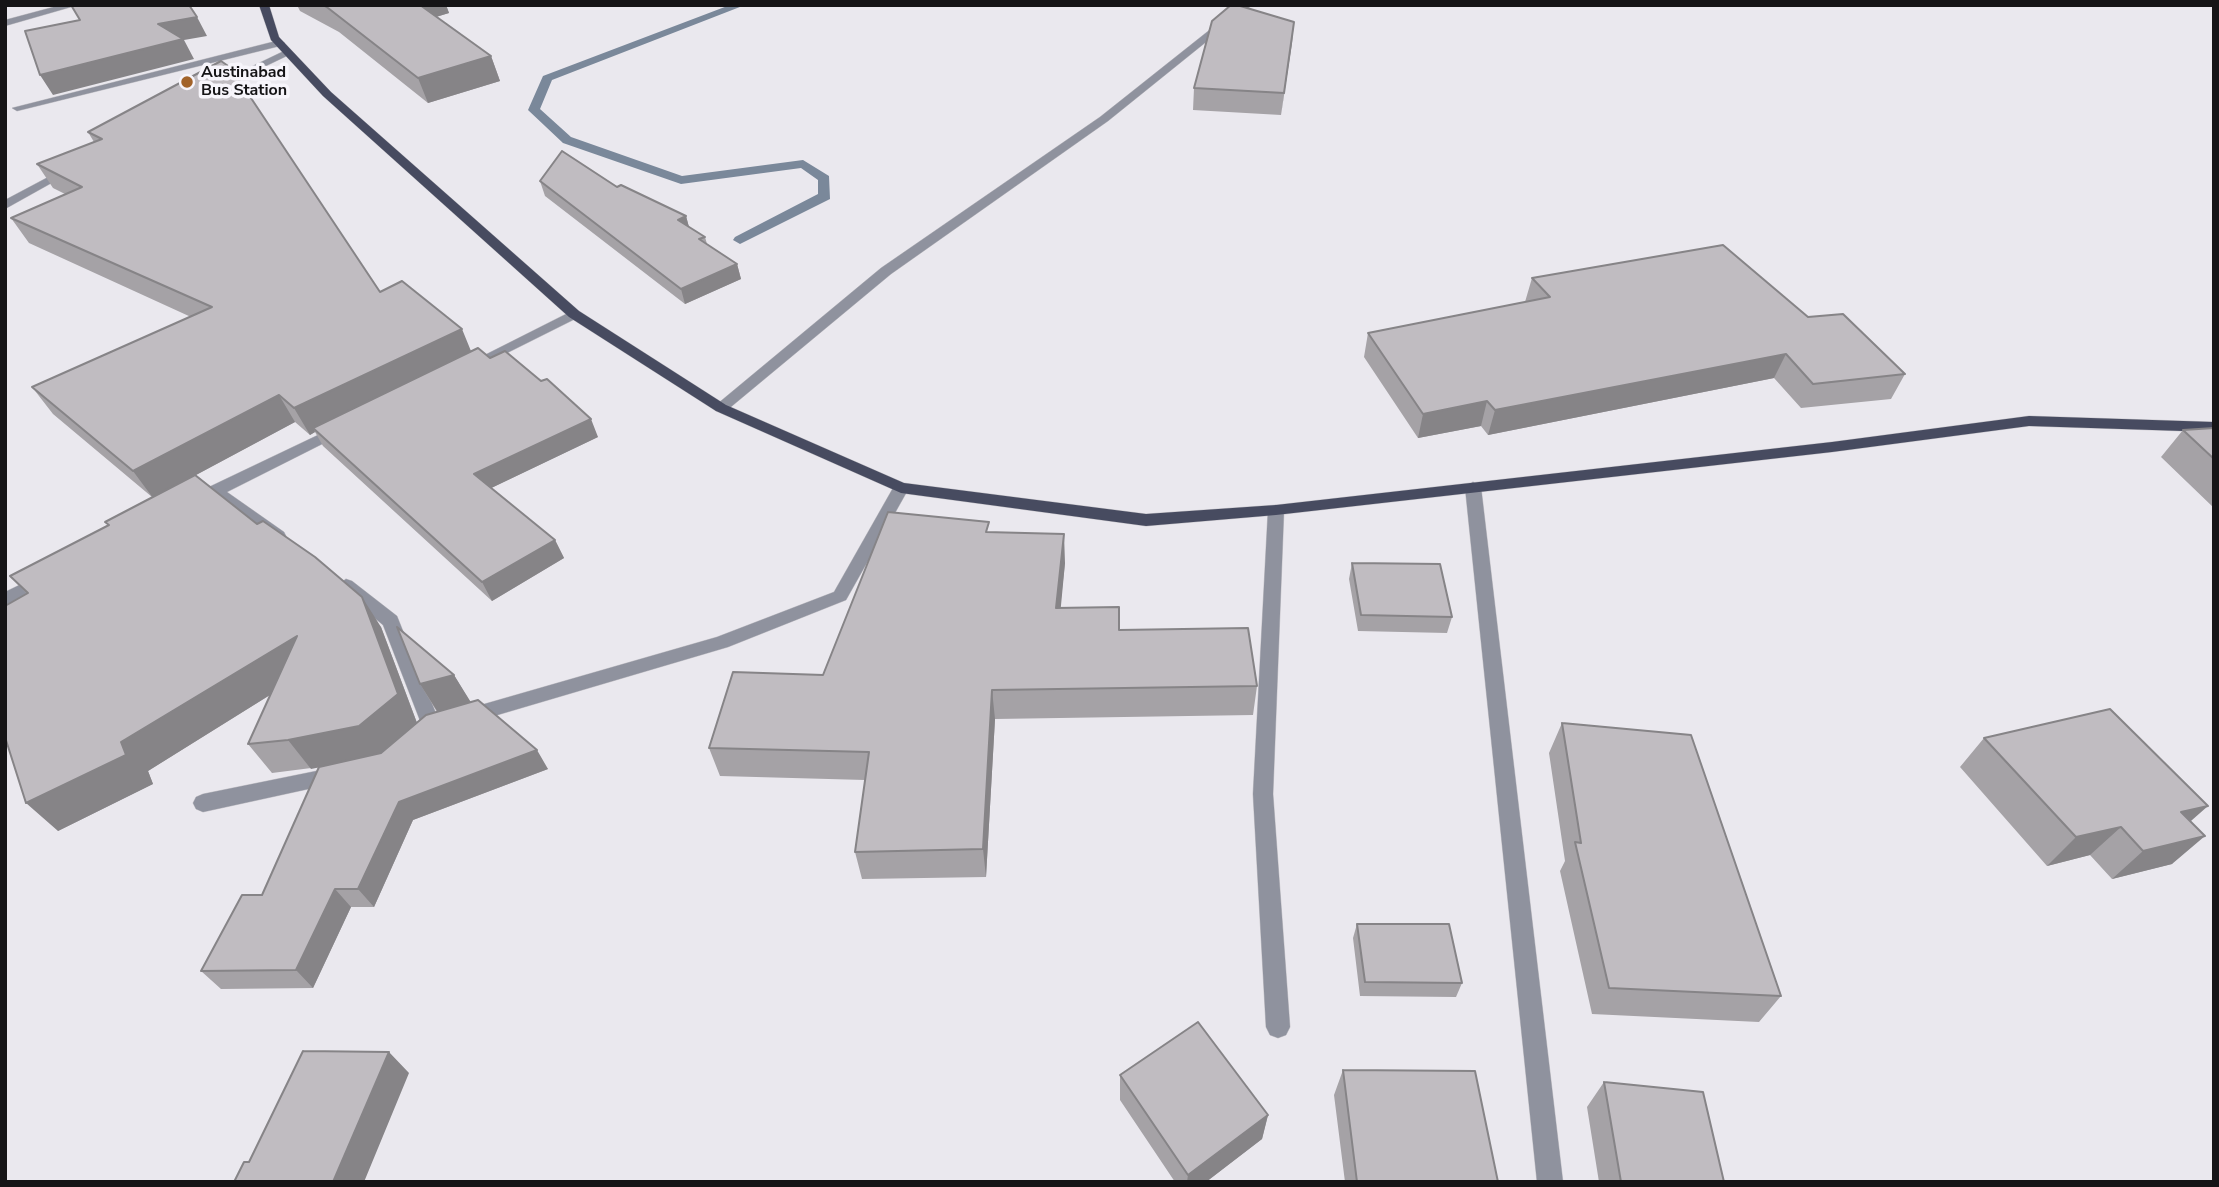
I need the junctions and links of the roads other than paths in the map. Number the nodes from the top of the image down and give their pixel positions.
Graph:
1 (73, 5) edge
2 (264, 5) edge
3 (1247, 5) edge
4 (5, 23) edge
5 (284, 48) junction
6 (209, 89) edge
7 (17, 108) dead end
8 (77, 164) edge
9 (5, 205) edge
10 (575, 314) junction
11 (451, 375) edge
12 (721, 408) junction
13 (352, 424) edge
14 (2214, 427) edge
15 (1473, 487) junction
16 (901, 488) junction
17 (215, 491) junction
18 (182, 507) edge
19 (1276, 510) junction
20 (289, 544) edge
21 (54, 574) edge
22 (331, 574) edge
23 (5, 600) edge
24 (432, 726) junction
25 (414, 742) edge
26 (360, 770) edge
27 (203, 803) dead end
28 (1278, 1027) dead end
29 (1550, 1182) edge

1 - 4 street
2 - 5 main road
3 - 12 street
5 - 6 street
5 - 7 street
5 - 10 main road
8 - 9 street
10 - 11 street
10 - 12 main road
12 - 16 main road
13 - 17 street
14 - 15 main road
15 - 19 main road
15 - 29 street
16 - 19 main road
16 - 24 street
17 - 18 street
17 - 20 street
19 - 28 street
21 - 23 street
22 - 24 street
24 - 25 street
26 - 27 street

